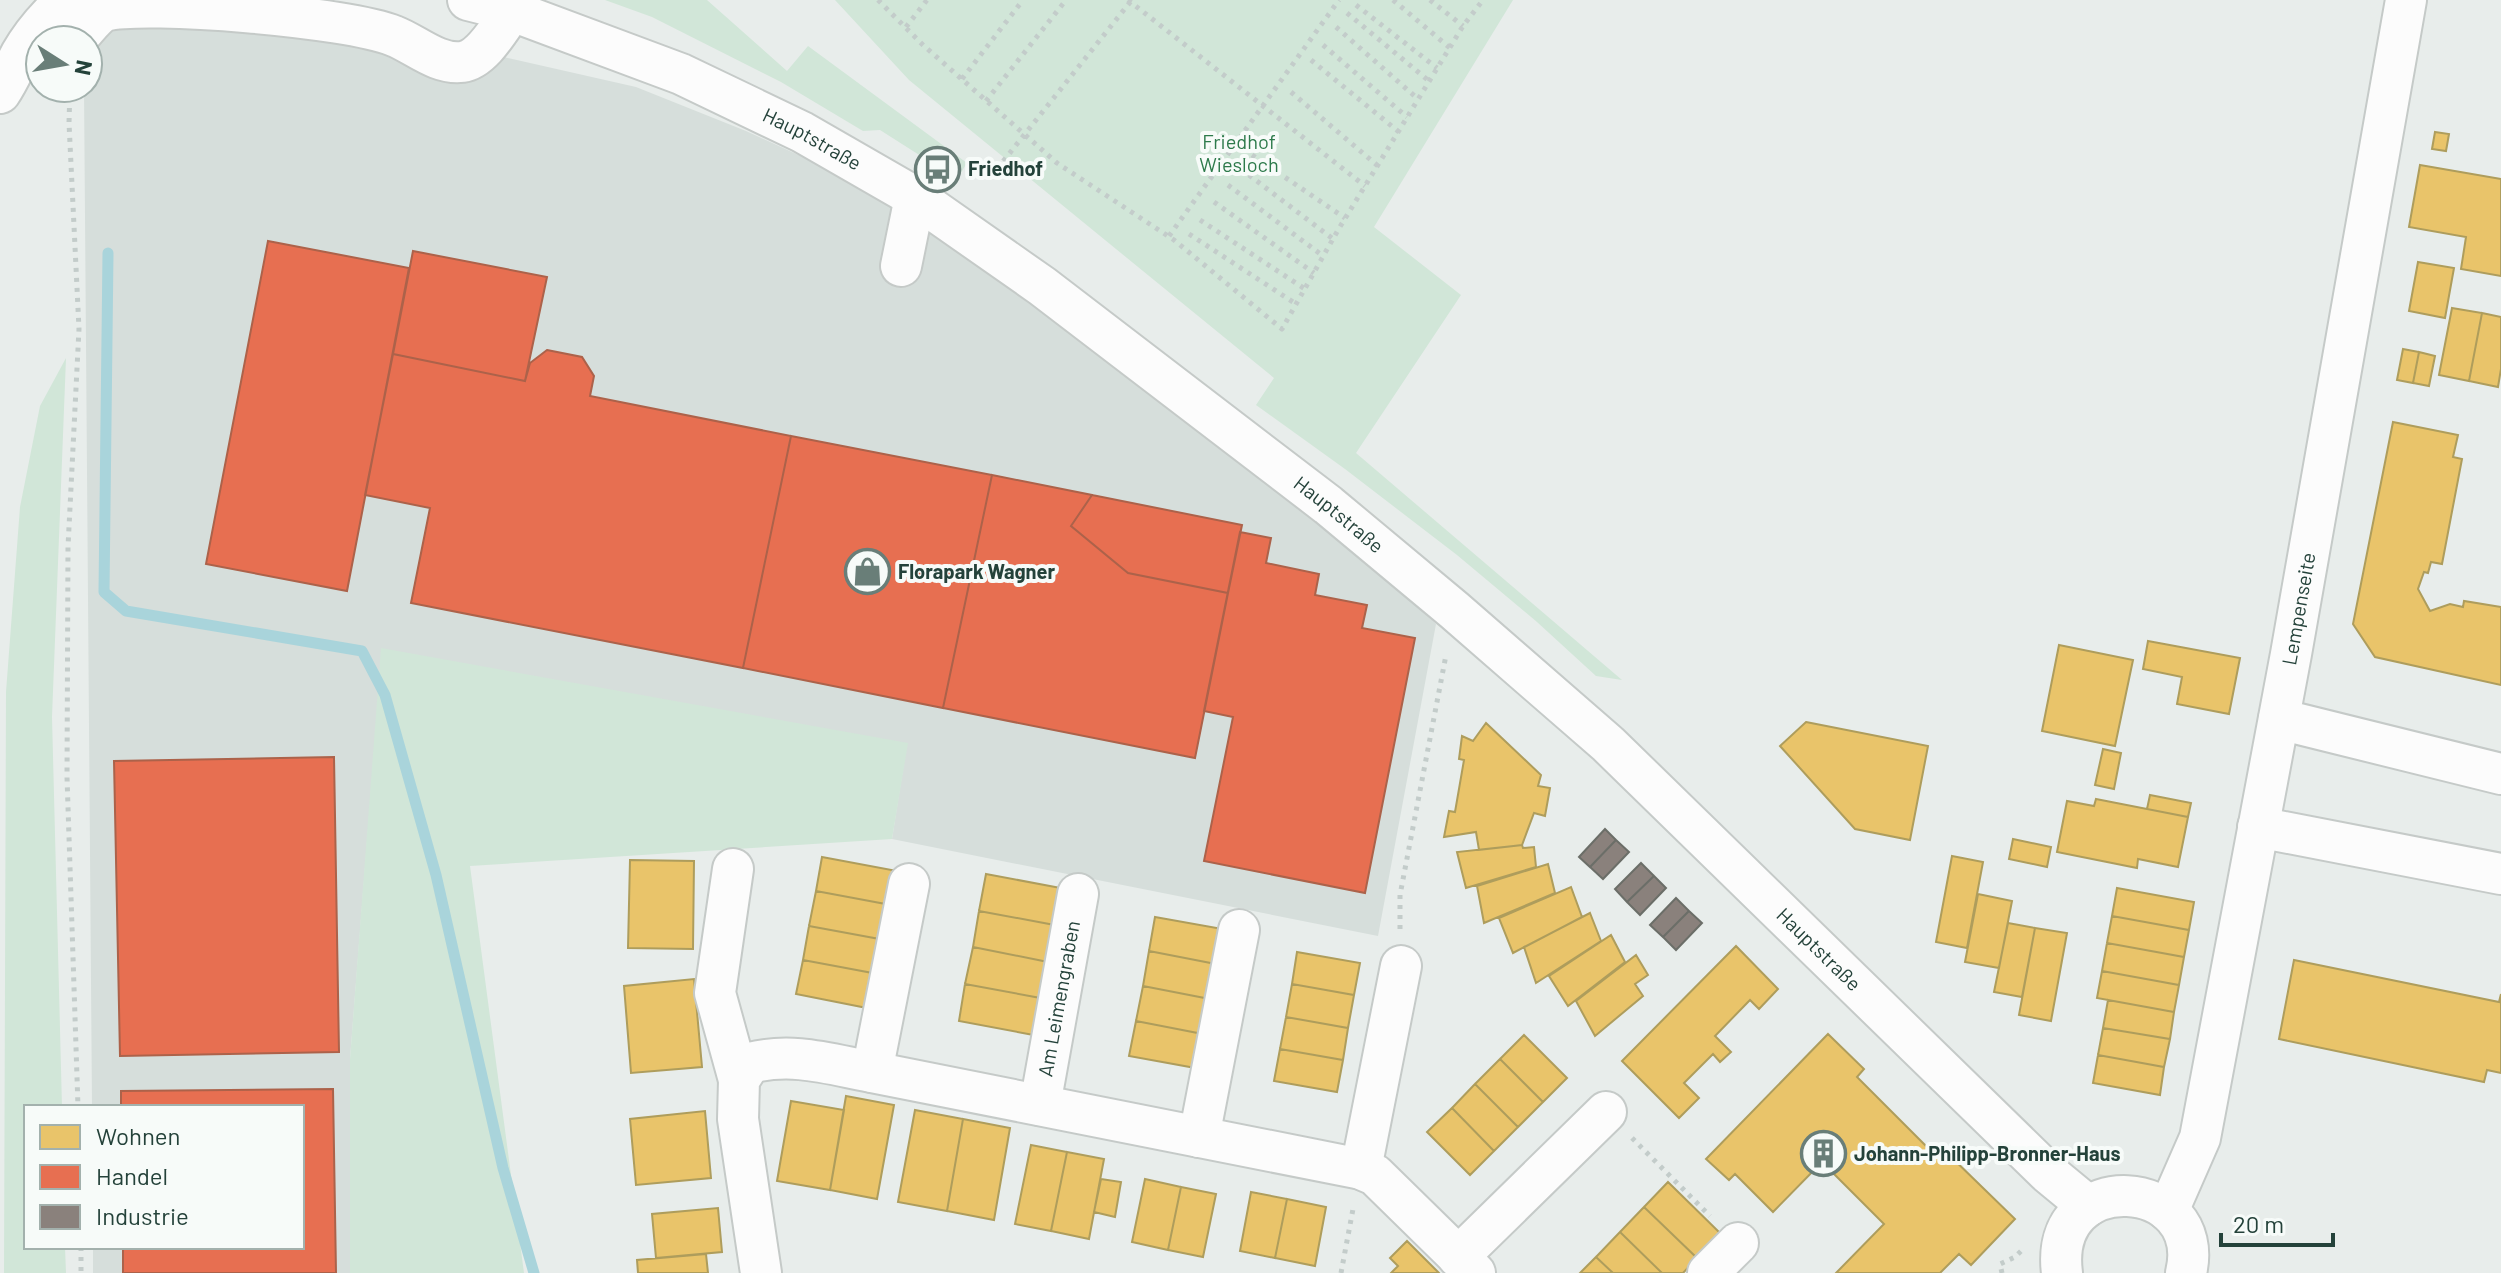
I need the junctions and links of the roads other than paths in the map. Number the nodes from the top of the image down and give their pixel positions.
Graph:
1 (66, 0) edge
2 (468, 0) edge
3 (2406, 0) edge
4 (512, 11) junction
5 (90, 24) edge
6 (0, 93) edge
7 (915, 197) junction
8 (901, 266) dead end
9 (2279, 719) junction
10 (2501, 774) edge
11 (2258, 827) junction
12 (733, 869) dead end
13 (2501, 874) edge
14 (909, 884) dead end
15 (1078, 894) dead end
16 (1239, 930) dead end
17 (1401, 966) road end
18 (872, 1072) junction
19 (739, 1080) junction
20 (1040, 1105) junction
21 (1606, 1112) road end
22 (1199, 1137) junction
23 (1361, 1169) junction
24 (2088, 1206) junction
25 (2168, 1211) junction
26 (1738, 1243) road end
27 (1466, 1265) edge
28 (761, 1273) edge
29 (1708, 1273) edge
30 (2062, 1273) edge
31 (2186, 1273) edge

1 - 6 street
2 - 4 street, Hauptstraße
3 - 9 street, Lempenseite
4 - 5 street
4 - 7 street, Hauptstraße
7 - 8 street
7 - 24 street, Hauptstraße
9 - 10 street
9 - 11 street, Lempenseite
11 - 13 street
11 - 25 street, Lempenseite
12 - 19 street
14 - 18 street
15 - 20 street, Am Leimengraben
16 - 22 street
17 - 23 street
18 - 19 street, Am Leimengraben
18 - 20 street, Am Leimengraben
19 - 28 street
20 - 22 street, Am Leimengraben
21 - 27 street, Am Leimengraben
22 - 23 street, Am Leimengraben
23 - 27 street, Am Leimengraben
24 - 25 street
24 - 30 street
25 - 31 street
26 - 29 street

